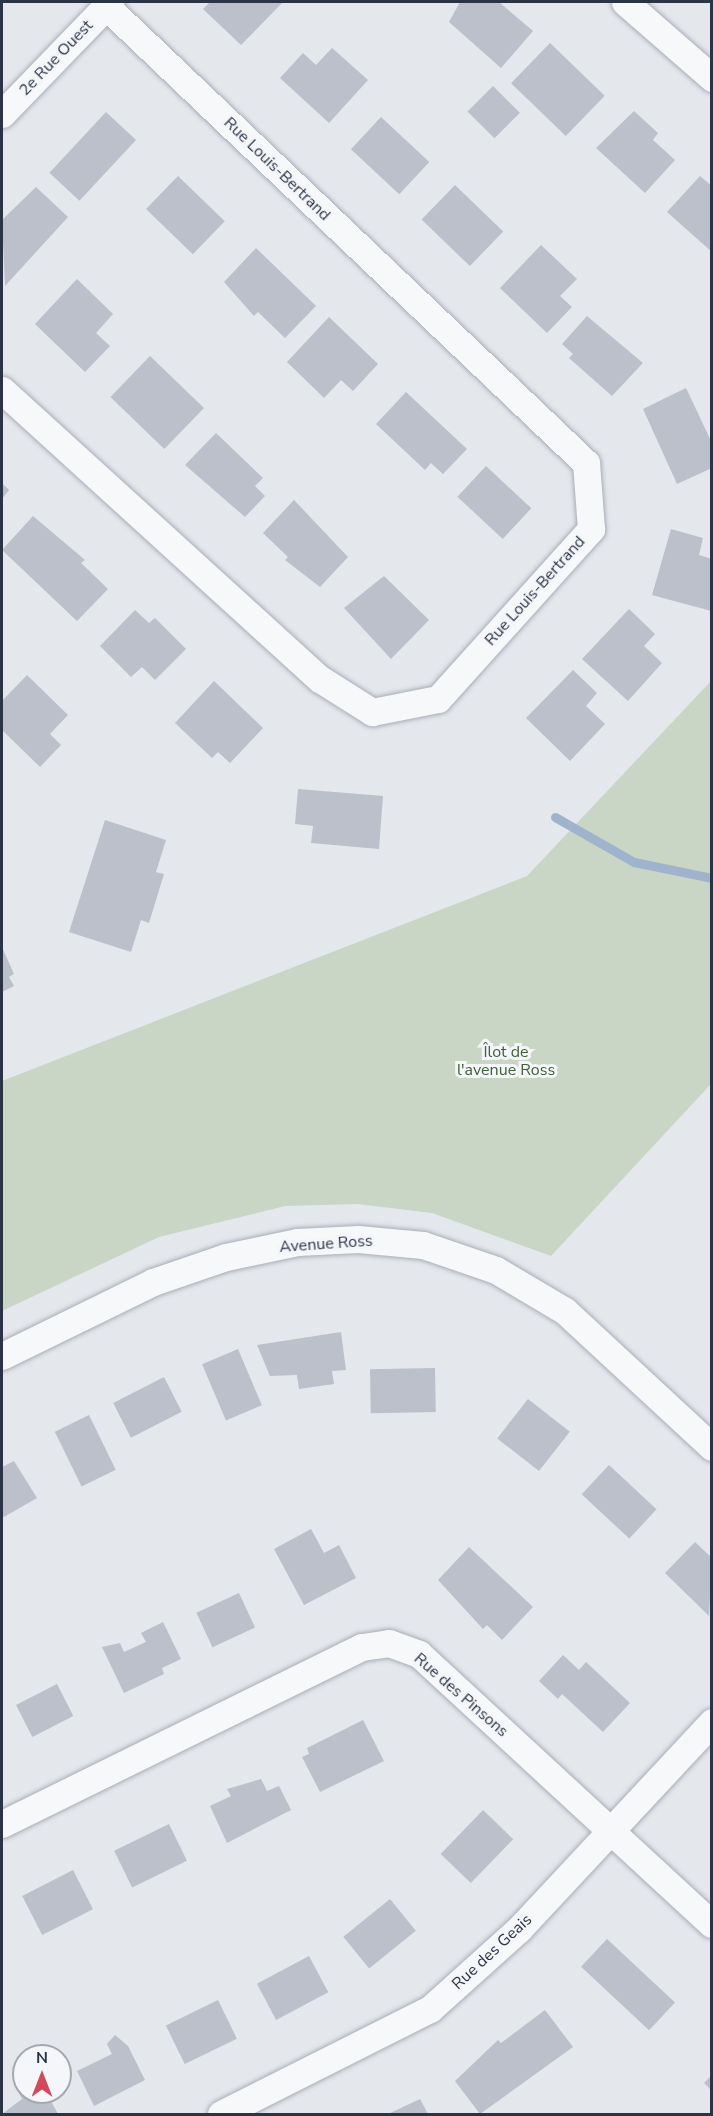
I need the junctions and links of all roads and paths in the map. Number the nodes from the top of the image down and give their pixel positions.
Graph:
1 (625, 2) edge
2 (108, 4) edge
3 (711, 78) edge
4 (2, 114) edge
5 (2, 390) edge
6 (2, 1356) edge
7 (711, 1447) edge
8 (711, 1722) edge
9 (2, 1824) edge
10 (612, 1829) junction
11 (711, 1924) edge
12 (221, 2115) edge

1 - 3 street
2 - 4 street, 2e Rue Ouest
2 - 5 street, Rue Louis-Bertrand
6 - 7 street, Avenue Ross
8 - 10 street, Rue des Geais
9 - 10 street, Rue des Pinsons
10 - 11 street, Rue des Pinsons
10 - 12 street, Rue des Geais

